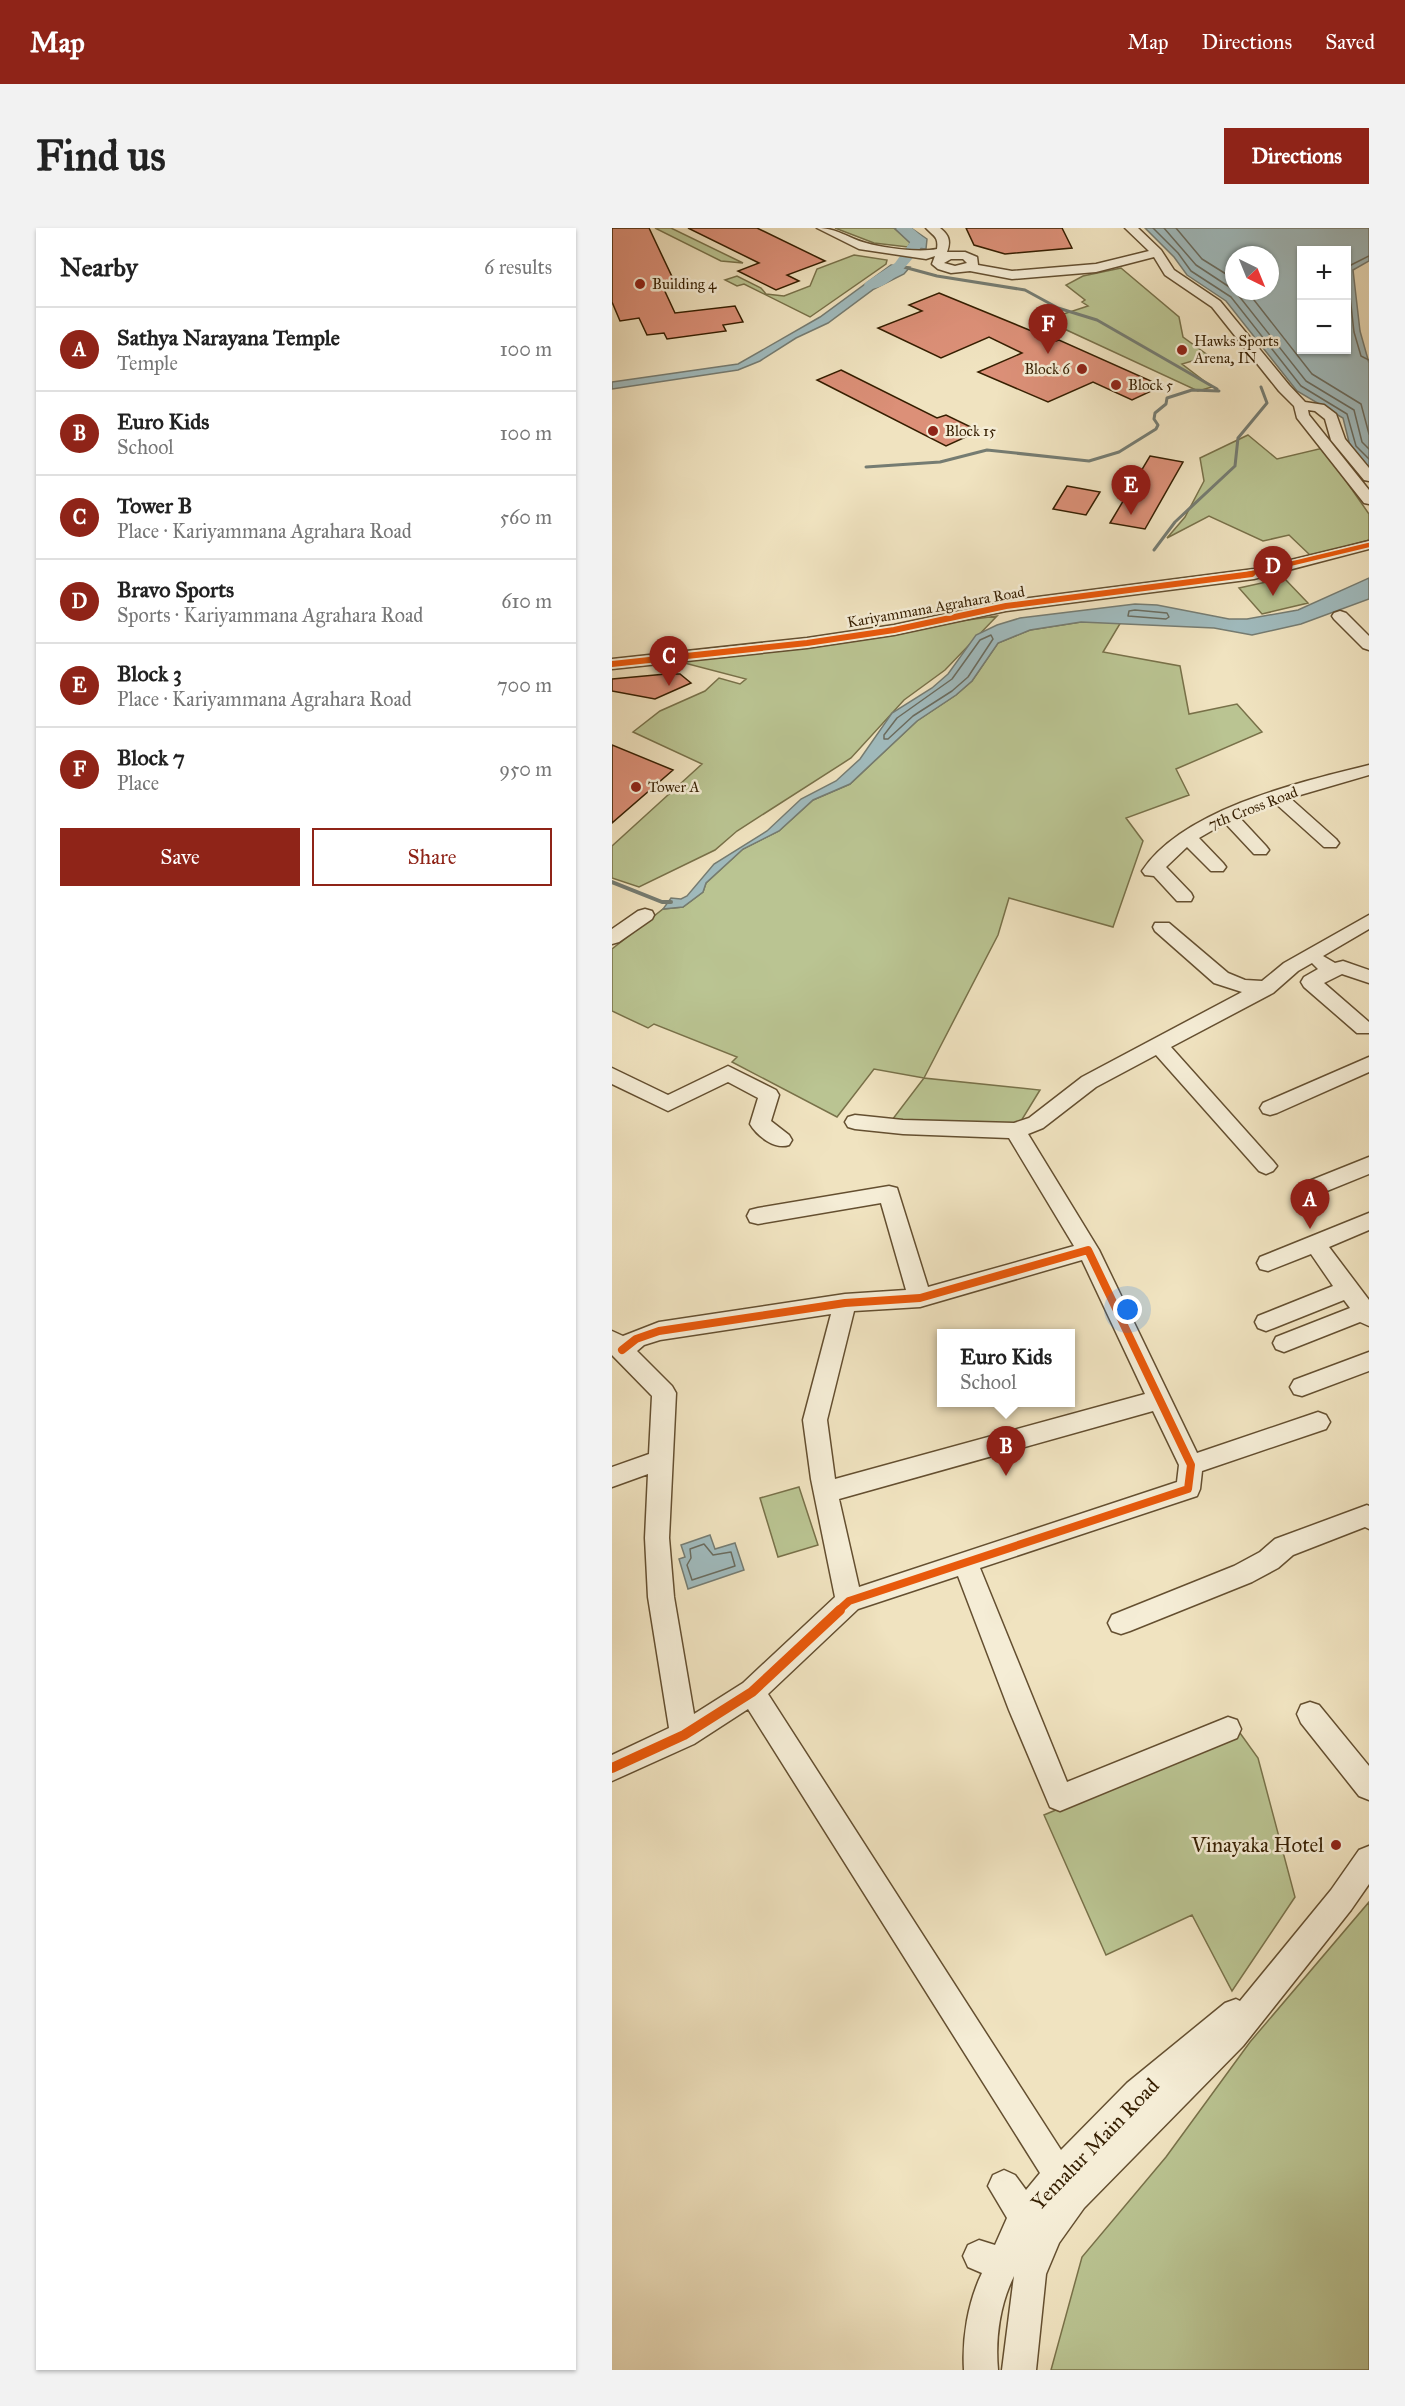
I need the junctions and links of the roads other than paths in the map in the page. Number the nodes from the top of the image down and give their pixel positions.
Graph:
1 (932, 228) edge
2 (944, 228) edge
3 (1131, 228) edge
4 (818, 230) edge
5 (1155, 250) junction
6 (960, 255) junction
7 (923, 258) junction
8 (938, 263) junction
9 (972, 265) junction
10 (1301, 405) junction
11 (1369, 477) edge
12 (1369, 500) edge
13 (1369, 545) edge
14 (1340, 616) dead end
15 (1366, 639) edge
16 (612, 664) edge
17 (1361, 772) edge
18 (1369, 789) edge
19 (1279, 797) junction
20 (1228, 816) junction
21 (1188, 837) junction
22 (1330, 843) dead end
23 (1260, 850) dead end
24 (1217, 867) dead end
25 (1184, 897) dead end
26 (645, 915) dead end
27 (1369, 921) edge
28 (1162, 927) dead end
29 (612, 938) edge
30 (1312, 956) junction
31 (1332, 970) junction
32 (1369, 977) edge
33 (1266, 988) junction
34 (1364, 1028) dead end
35 (1159, 1046) junction
36 (1369, 1064) edge
37 (612, 1075) edge
38 (1270, 1108) dead end
39 (855, 1122) dead end
40 (1015, 1131) junction
41 (782, 1140) dead end
42 (1369, 1165) edge
43 (1266, 1166) dead end
44 (1317, 1187) dead end
45 (758, 1216) dead end
46 (1369, 1221) edge
47 (1316, 1245) junction
48 (1088, 1250) junction
49 (1268, 1263) dead end
50 (920, 1298) junction
51 (844, 1303) junction
52 (1362, 1303) edge
53 (1266, 1322) dead end
54 (1284, 1344) dead end
55 (617, 1345) edge
56 (1369, 1361) edge
57 (1302, 1387) dead end
58 (1160, 1400) junction
59 (1318, 1422) dead end
60 (660, 1460) junction
61 (1191, 1465) junction
62 (612, 1477) edge
63 (826, 1492) junction
64 (1368, 1517) edge
65 (964, 1561) junction
66 (849, 1601) junction
67 (1121, 1623) dead end
68 (752, 1692) junction
69 (1310, 1714) dead end
70 (1228, 1729) dead end
71 (684, 1735) junction
72 (612, 1768) edge
73 (1369, 1787) edge
74 (1369, 1860) edge
75 (1264, 1993) junction
76 (1004, 2186) dead end
77 (1066, 2186) junction
78 (1036, 2224) junction
79 (981, 2370) edge
80 (1019, 2370) edge

1 - 7 street
2 - 6 street
3 - 5 street
4 - 7 street
5 - 9 street
5 - 10 street
6 - 8 street
6 - 9 street
7 - 8 street
8 - 9 street
10 - 11 street
10 - 12 street
13 - 16 street, Kariyammana Agrahara Road
14 - 15 street
17 - 18 street
17 - 19 street, 7th Cross Road
19 - 20 street, 7th Cross Road
19 - 22 street
20 - 21 street, 7th Cross Road
20 - 23 street
21 - 24 street
21 - 25 street, 7th Cross Road
26 - 29 street
27 - 30 street
28 - 33 street
30 - 31 street
30 - 33 street
31 - 32 street
31 - 34 street
33 - 35 street
35 - 40 street
35 - 43 street
36 - 38 street
37 - 41 street
39 - 40 street
40 - 48 street
42 - 44 street
45 - 50 street
46 - 47 street
47 - 49 street
47 - 52 street
48 - 50 street
48 - 58 street
50 - 51 street
51 - 55 street
51 - 63 street
52 - 53 street
52 - 54 street
55 - 60 street
56 - 57 street
58 - 61 street
58 - 63 street
59 - 61 street
60 - 62 street
60 - 71 street
61 - 65 street
63 - 66 street
64 - 67 street
65 - 66 street
65 - 70 street
66 - 68 street
68 - 71 street
68 - 77 street
69 - 73 street
71 - 72 street
74 - 75 street
75 - 77 street
75 - 77 street, Yemalur Main Road
76 - 78 street
77 - 78 street
78 - 79 street, Yemalur Main Road
78 - 80 street

